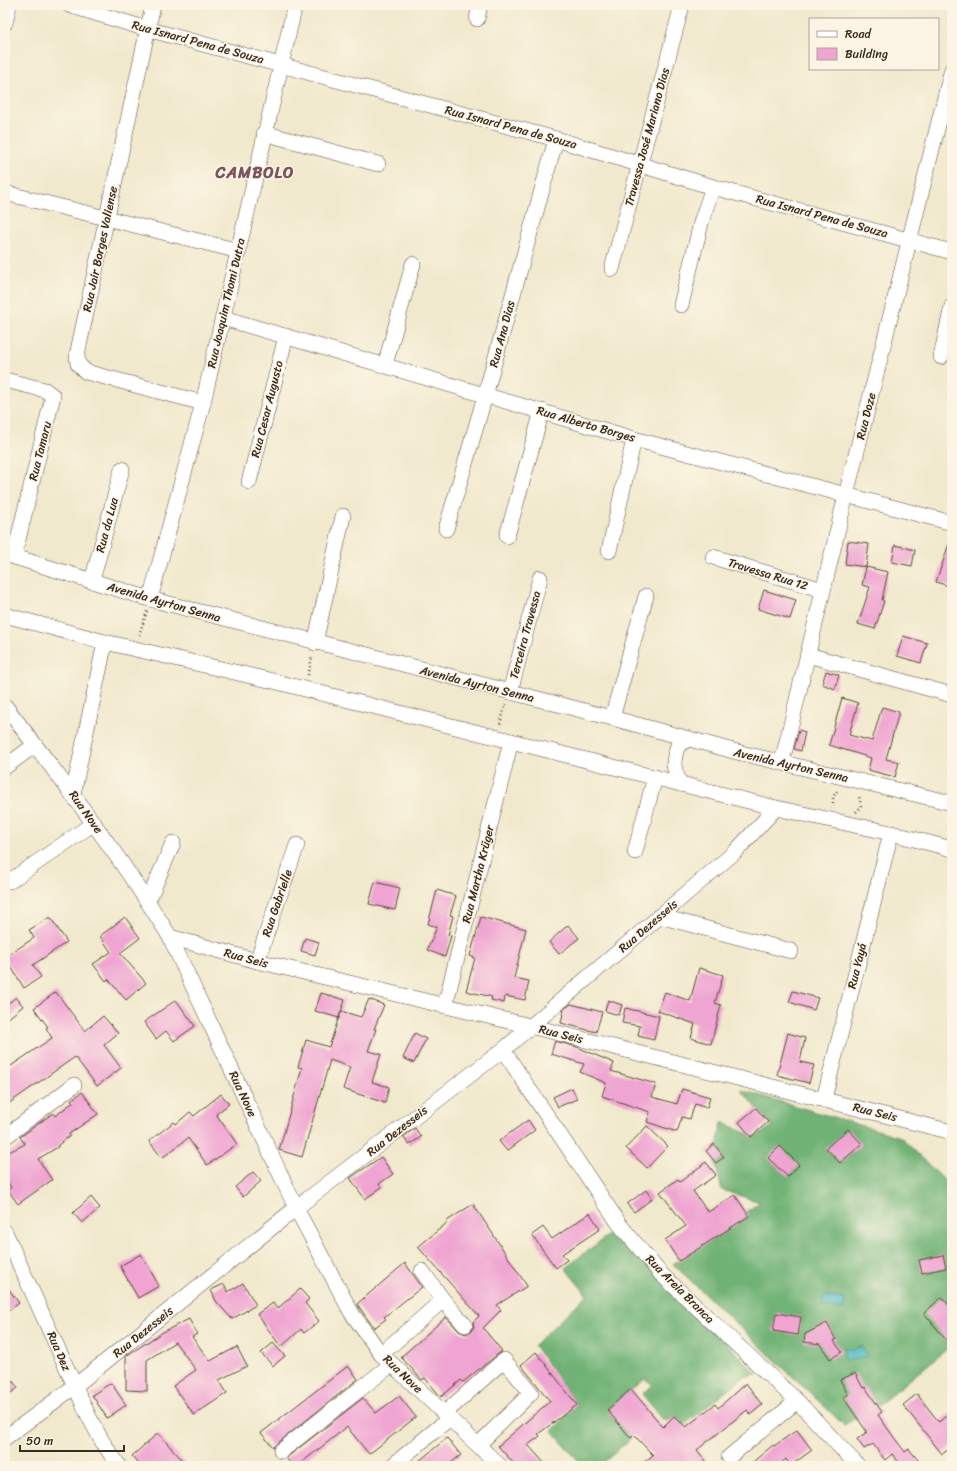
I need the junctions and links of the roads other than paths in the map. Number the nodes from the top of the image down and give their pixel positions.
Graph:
1 (9, 5) edge
2 (69, 5) edge
3 (153, 5) edge
4 (295, 5) edge
5 (682, 5) edge
6 (5, 23) edge
7 (147, 29) junction
8 (280, 64) junction
9 (952, 70) edge
10 (264, 133) junction
11 (556, 139) junction
12 (378, 164) dead end
13 (640, 165) junction
14 (713, 186) junction
15 (5, 193) edge
16 (106, 219) junction
17 (909, 240) junction
18 (239, 251) junction
19 (952, 252) edge
20 (412, 264) dead end
21 (612, 269) dead end
22 (681, 305) dead end
23 (952, 306) edge
24 (223, 318) junction
25 (286, 336) junction
26 (941, 357) dead end
27 (385, 365) junction
28 (5, 380) edge
29 (485, 396) junction
30 (203, 403) junction
31 (542, 411) junction
32 (634, 439) junction
33 (122, 469) dead end
34 (249, 482) dead end
35 (846, 495) junction
36 (343, 516) dead end
37 (952, 523) edge
38 (446, 529) dead end
39 (507, 536) dead end
40 (609, 551) dead end
41 (9, 555) edge
42 (713, 557) dead end
43 (540, 578) dead end
44 (92, 581) junction
45 (823, 590) junction
46 (646, 596) dead end
47 (150, 600) junction
48 (5, 615) edge
49 (105, 642) junction
50 (315, 642) junction
51 (808, 655) junction
52 (510, 692) junction
53 (952, 695) edge
54 (5, 706) edge
55 (612, 718) junction
56 (689, 739) junction
57 (511, 741) junction
58 (35, 745) junction
59 (782, 762) junction
60 (5, 767) edge
61 (655, 777) junction
62 (680, 784) junction
63 (73, 794) junction
64 (952, 803) edge
65 (776, 808) junction
66 (94, 823) junction
67 (891, 833) junction
68 (173, 842) dead end
69 (298, 845) dead end
70 (952, 849) edge
71 (635, 852) dead end
72 (10, 881) dead end
73 (148, 901) junction
74 (659, 916) junction
75 (170, 937) junction
76 (791, 951) dead end
77 (257, 961) junction
78 (445, 1006) junction
79 (530, 1026) junction
80 (502, 1050) junction
81 (74, 1085) dead end
82 (824, 1099) junction
83 (952, 1132) edge
84 (5, 1137) edge
85 (296, 1208) junction
86 (5, 1232) edge
87 (422, 1271) dead end
88 (443, 1300) junction
89 (465, 1325) dead end
90 (387, 1359) junction
91 (75, 1386) junction
92 (797, 1400) junction
93 (447, 1416) junction
94 (5, 1438) edge
95 (478, 1444) junction
96 (281, 1451) dead end
97 (729, 1457) dead end
98 (119, 1466) edge
99 (392, 1466) edge
100 (500, 1466) edge
101 (858, 1466) edge

1 - 6 street
2 - 7 street, Rua Isnard Pena de Souza
3 - 7 street, Rua Jair Borges Valiense
4 - 8 street, Rua Joaquim Thomi Dutra
5 - 13 street, Travessa José Mariano Dias
7 - 8 street, Rua Isnard Pena de Souza
7 - 16 street, Rua Jair Borges Valiense
8 - 10 street, Rua Joaquim Thomi Dutra
8 - 11 street, Rua Isnard Pena de Souza
9 - 17 street, Rua Doze
10 - 12 street
10 - 18 street, Rua Joaquim Thomi Dutra
11 - 13 street, Rua Isnard Pena de Souza
11 - 29 street, Rua Ana Dias
13 - 14 street, Rua Isnard Pena de Souza
13 - 21 street, Travessa José Mariano Dias
14 - 17 street, Rua Isnard Pena de Souza
14 - 22 street
15 - 16 street
16 - 18 street
16 - 30 street, Rua Jair Borges Valiense
17 - 19 street, Rua Isnard Pena de Souza
17 - 35 street, Rua Doze
18 - 24 street, Rua Joaquim Thomi Dutra
20 - 27 street
23 - 26 street
24 - 25 street, Rua Alberto Borges
24 - 30 street, Rua Joaquim Thomi Dutra
25 - 27 street, Rua Alberto Borges
25 - 34 street, Rua Cesar Augusto
27 - 29 street, Rua Alberto Borges
28 - 41 street, Rua Tamaru
29 - 31 street, Rua Alberto Borges
29 - 38 street, Rua Ana Dias
30 - 47 street, Rua Joaquim Thomi Dutra
31 - 32 street, Rua Alberto Borges
31 - 39 street
32 - 35 street, Rua Alberto Borges
32 - 40 street
33 - 44 street, Rua da Lua
35 - 37 street, Rua Alberto Borges
35 - 45 street, Rua Doze
36 - 50 street
41 - 44 street, Avenida Ayrton Senna
42 - 45 street, Travessa Rua 12
43 - 52 street, Terceira Travessa
44 - 47 street, Avenida Ayrton Senna
45 - 51 street, Rua Doze
46 - 55 street
47 - 50 street, Avenida Ayrton Senna
48 - 49 street
49 - 57 street
49 - 63 street
50 - 52 street, Avenida Ayrton Senna
51 - 53 street
51 - 59 street, Rua Doze
52 - 55 street, Avenida Ayrton Senna
54 - 58 street, Rua Nove
55 - 56 street, Avenida Ayrton Senna
56 - 59 street, Avenida Ayrton Senna
56 - 62 street
57 - 61 street
57 - 78 street, Rua Martha Krüger
58 - 60 street
58 - 63 street, Rua Nove
59 - 64 street, Avenida Ayrton Senna
61 - 62 street
61 - 71 street
62 - 65 street
63 - 66 street, Rua Nove
65 - 67 street
65 - 74 street, Rua Dezesseis
66 - 72 street
66 - 73 street, Rua Nove
67 - 70 street
67 - 82 street, Rua Yayá
68 - 73 street
69 - 77 street, Rua Gabrielle
73 - 75 street, Rua Nove
74 - 76 street
74 - 79 street, Rua Dezesseis
75 - 77 street, Rua Seis
75 - 85 street, Rua Nove
77 - 78 street, Rua Seis
78 - 79 street, Rua Seis
79 - 80 street, Rua Dezesseis
79 - 82 street, Rua Seis
80 - 85 street, Rua Dezesseis
80 - 92 street, Rua Areia Branca
81 - 84 street
82 - 83 street, Rua Seis
85 - 90 street, Rua Nove
85 - 91 street, Rua Dezesseis
86 - 91 street, Rua Dez
87 - 88 street
88 - 89 street
88 - 90 street
90 - 93 street, Rua Nove
90 - 96 street
91 - 94 street, Rua Dezesseis
91 - 98 street, Rua Dez
92 - 97 street
92 - 101 street, Rua Areia Branca
93 - 95 street, Rua Nove
93 - 95 street
93 - 99 street
95 - 100 street, Rua Nove

